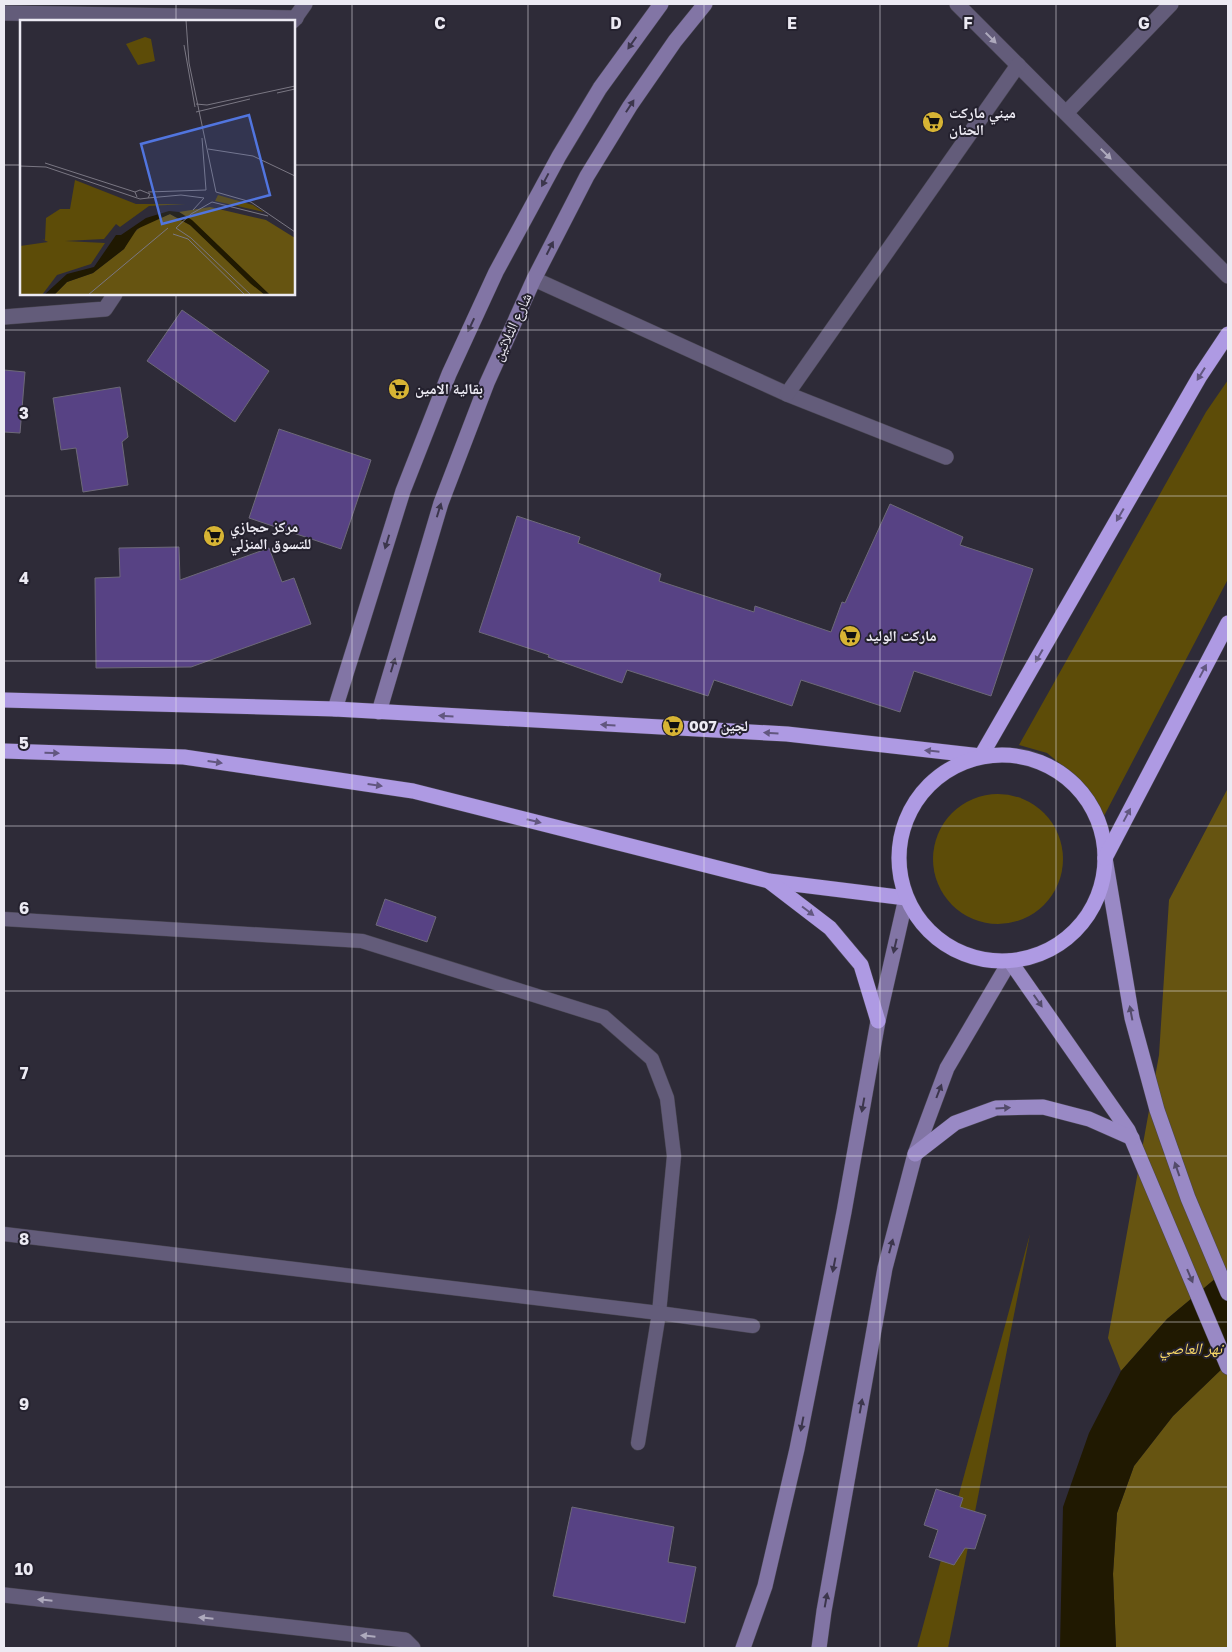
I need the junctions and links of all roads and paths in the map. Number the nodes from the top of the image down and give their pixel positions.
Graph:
1 (305, 4) edge
2 (661, 4) edge
3 (706, 4) edge
4 (957, 4) edge
5 (1171, 4) edge
6 (4, 13) edge
7 (295, 20) edge
8 (1018, 65) junction
9 (1066, 114) junction
10 (1228, 276) edge
11 (534, 279) junction
12 (114, 295) edge
13 (4, 317) edge
14 (1228, 334) edge
15 (787, 394) junction
16 (946, 457) dead end
17 (1228, 623) edge
18 (4, 700) edge
19 (335, 709) junction
20 (379, 712) junction
21 (4, 751) edge
22 (981, 756) junction
23 (1105, 858) junction
24 (768, 882) junction
25 (906, 898) junction
26 (4, 919) edge
27 (1010, 962) junction
28 (878, 1021) junction
29 (1132, 1138) junction
30 (915, 1154) junction
31 (4, 1234) edge
32 (1228, 1293) edge
33 (660, 1313) junction
34 (753, 1326) dead end
35 (1228, 1367) edge
36 (638, 1443) dead end
37 (4, 1596) edge
38 (412, 1648) edge
39 (743, 1648) edge
40 (819, 1648) edge

1 - 7 street
2 -> 19 main road
11 -> 3 main road, شارع الثلاثين
4 -> 8 street
5 - 9 street
6 - 7 street
8 - 9 street
8 - 15 street
9 -> 10 street
11 - 15 street
20 -> 11 main road, شارع الثلاثين
12 - 13 street
14 -> 22 highway
15 - 16 street
23 -> 17 highway
18 - 19 highway
19 - 20 highway
22 -> 20 highway
21 -> 24 highway
22 - 23 highway
22 - 25 highway
23 - 27 highway
32 -> 23 main road
24 - 25 highway
24 -> 28 highway
25 - 27 highway
25 -> 28 main road
26 - 33 lane
27 -> 29 main road
30 -> 27 main road
28 -> 39 main road
30 -> 29 main road
29 -> 35 main road
40 -> 30 main road
31 - 33 lane
33 - 34 lane
33 - 36 lane
38 -> 37 street

